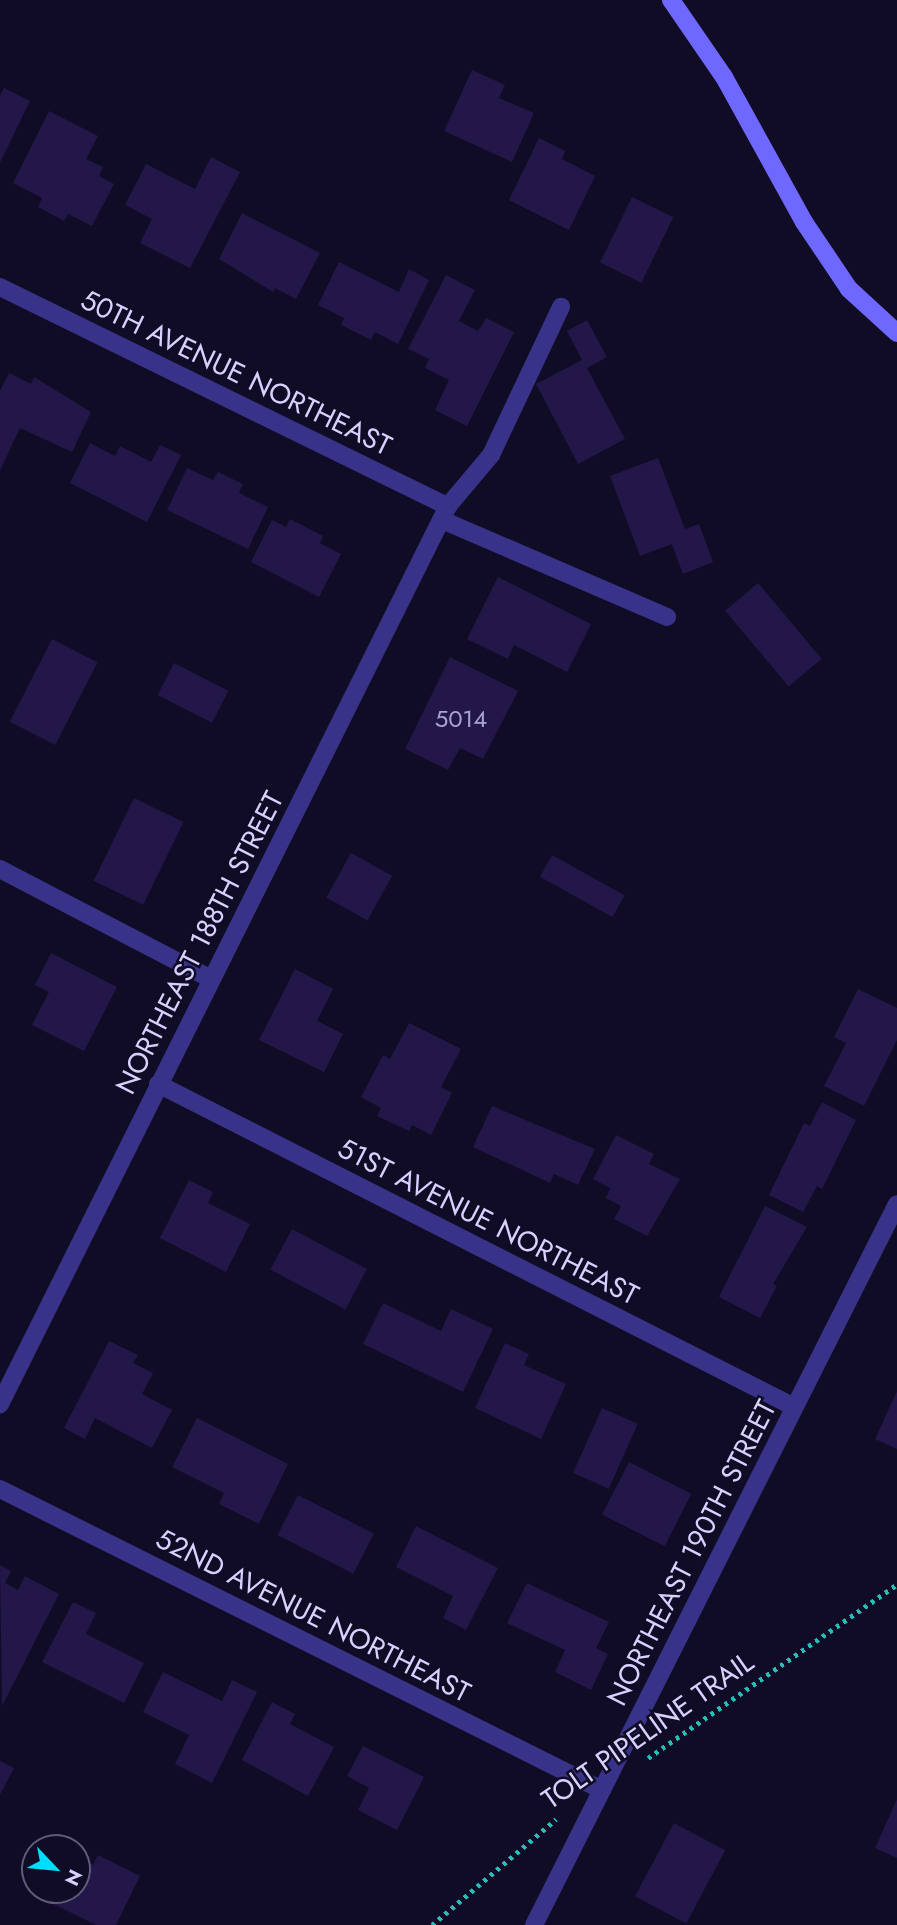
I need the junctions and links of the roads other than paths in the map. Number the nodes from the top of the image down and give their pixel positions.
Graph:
1 (671, 0) edge
2 (0, 286) edge
3 (561, 307) dead end
4 (897, 333) edge
5 (445, 513) junction
6 (667, 617) dead end
7 (0, 869) edge
8 (211, 979) junction
9 (158, 1084) junction
10 (897, 1203) edge
11 (0, 1404) edge
12 (794, 1407) junction
13 (0, 1489) edge
14 (602, 1790) junction
15 (534, 1925) edge

1 - 4 street
2 - 5 street, 50TH AVENUE NORTHEAST
3 - 5 street, NORTHEAST 188TH STREET
5 - 6 street, 50TH AVENUE NORTHEAST
5 - 8 street, NORTHEAST 188TH STREET
7 - 8 street
8 - 9 street, NORTHEAST 188TH STREET
9 - 11 street, NORTHEAST 188TH STREET
9 - 12 street, 51ST AVENUE NORTHEAST
10 - 12 street, NORTHEAST 190TH STREET
12 - 14 street, NORTHEAST 190TH STREET
13 - 14 street, 52ND AVENUE NORTHEAST
14 - 15 street, NORTHEAST 190TH STREET

